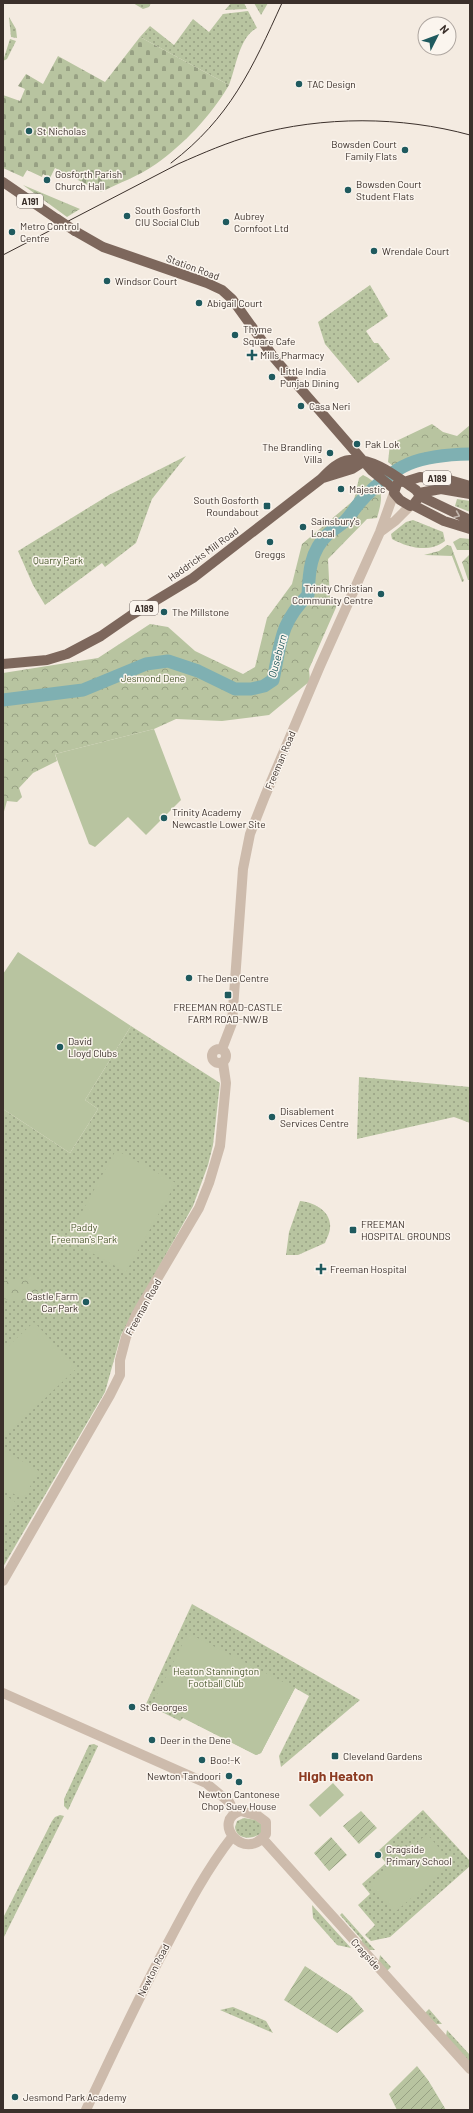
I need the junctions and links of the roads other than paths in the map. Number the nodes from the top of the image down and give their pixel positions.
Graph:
1 (3, 182) edge
2 (364, 462) junction
3 (393, 477) junction
4 (470, 486) edge
5 (391, 488) junction
6 (447, 490) junction
7 (420, 494) junction
8 (470, 494) edge
9 (412, 505) junction
10 (437, 505) junction
11 (470, 520) edge
12 (470, 529) edge
13 (380, 532) junction
14 (3, 664) edge
15 (3, 1581) edge
16 (3, 1693) edge
17 (235, 1813) junction
18 (232, 1837) junction
19 (263, 1839) junction
20 (470, 2069) edge
21 (86, 2110) edge

1 - 2 main road, Station Road / A191, bridge
2 - 3 main road, A189
2 - 14 main road, Haddricks Mill Road / A189
3 - 4 main road, A189
3 - 5 main road, A189
3 - 5 main road
3 - 7 main road, A189
5 - 9 main road, A189
5 - 13 street, Freeman Road
6 - 7 main road, A189
6 - 8 main road, A189
6 - 10 main road, A189
7 - 9 main road, A189
7 - 10 main road
9 - 12 main road
9 - 13 street, Freeman Road
10 -> 11 main road
13 - 15 street, Freeman Road
16 - 17 street
17 - 18 street
17 - 19 street
18 - 19 street
18 - 21 street, Newton Road
19 - 20 street, Cragside

